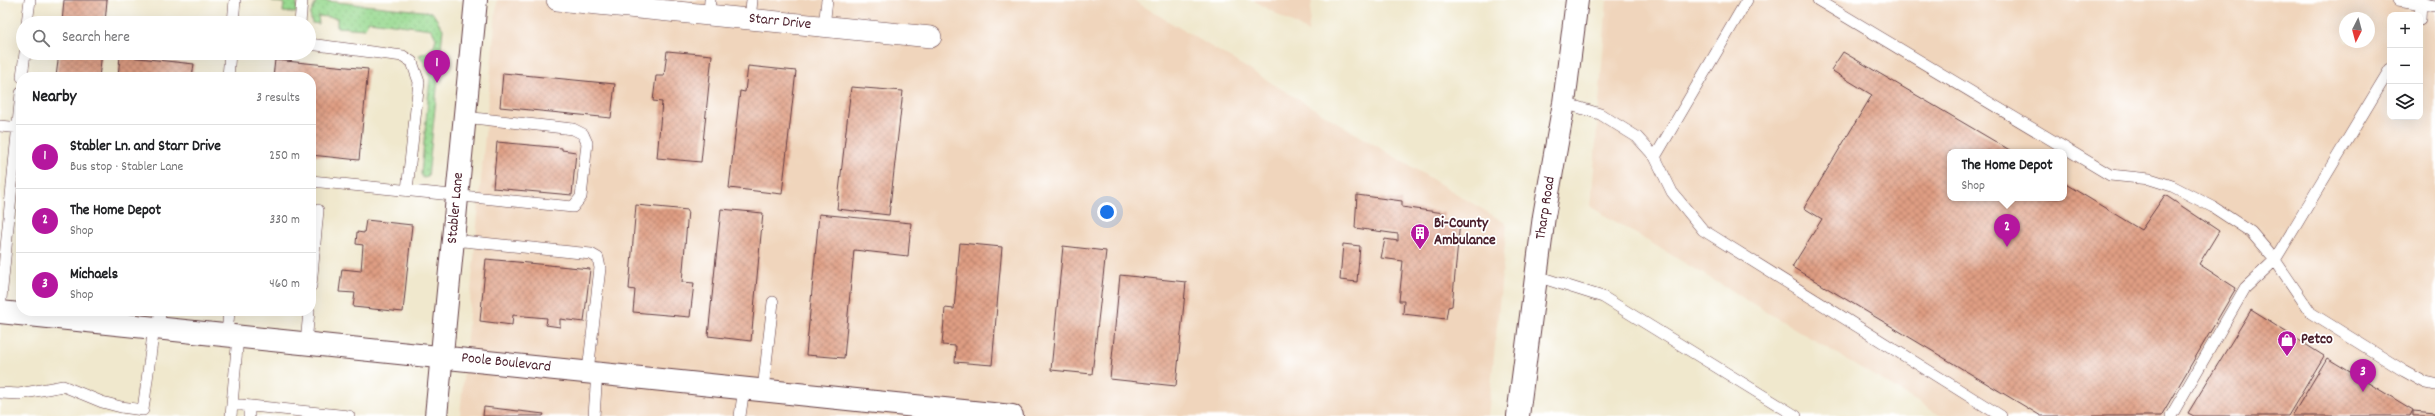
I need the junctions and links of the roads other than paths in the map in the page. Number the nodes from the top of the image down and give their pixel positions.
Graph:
1 (30, 0) edge
2 (236, 0) edge
3 (302, 0) edge
4 (476, 0) edge
5 (557, 0) edge
6 (827, 0) edge
7 (1577, 0) edge
8 (1747, 0) edge
9 (1818, 0) edge
10 (2398, 0) edge
11 (2422, 2) edge
12 (628, 3) edge
13 (2435, 6) edge
14 (710, 7) edge
15 (751, 9) edge
16 (2421, 12) edge
17 (28, 16) edge
18 (234, 16) edge
19 (301, 16) edge
20 (824, 26) junction
21 (931, 36) dead end
22 (316, 45) edge
23 (24, 60) edge
24 (229, 60) edge
25 (23, 72) edge
26 (228, 72) edge
27 (2387, 74) edge
28 (1564, 103) junction
29 (464, 117) junction
30 (0, 126) edge
31 (16, 128) edge
32 (2067, 149) edge
33 (2067, 149) edge
34 (16, 157) edge
35 (1655, 157) junction
36 (316, 181) edge
37 (407, 190) junction
38 (458, 195) junction
39 (318, 210) dead end
40 (316, 232) edge
41 (453, 240) junction
42 (2275, 260) junction
43 (1536, 276) junction
44 (773, 302) dead end
45 (0, 309) edge
46 (0, 312) edge
47 (16, 313) edge
48 (63, 316) edge
49 (230, 316) edge
50 (309, 316) edge
51 (158, 322) edge
52 (233, 335) junction
53 (306, 343) junction
54 (442, 356) junction
55 (592, 372) junction
56 (2435, 385) edge
57 (753, 389) junction
58 (0, 393) edge
59 (232, 404) junction
60 (249, 411) edge
61 (144, 413) edge
62 (947, 413) edge
63 (231, 416) edge
64 (349, 416) edge
65 (436, 416) edge
66 (594, 416) edge
67 (740, 416) edge
68 (1012, 416) edge
69 (1518, 416) edge
70 (1796, 416) edge
71 (2001, 416) edge
72 (2171, 416) edge

1 - 17 lane
2 - 18 lane
3 - 19 lane
4 - 29 street, Stabler Lane
5 - 12 street, Starr Drive
6 - 20 lane
7 - 28 street, Tharp Road
8 - 35 lane
9 - 32 lane
10 - 11 lane
11 - 13 lane
11 - 16 lane
12 - 14 street, Starr Drive
14 - 15 street, Starr Drive
15 - 20 street, Starr Drive
20 - 21 street, Starr Drive
22 - 37 lane
23 - 25 lane
24 - 26 lane
27 - 42 lane
28 - 35 lane
28 - 43 street, Tharp Road
29 - 38 street, Stabler Lane
29 - 38 lane
30 - 31 lane
33 - 42 lane
34 - 45 lane
35 - 71 lane
36 - 37 lane
37 - 38 lane
38 - 41 street, Stabler Lane
39 - 40 lane
41 - 54 street, Stabler Lane
41 - 55 lane
42 - 56 lane
42 - 72 lane
43 - 69 street, Tharp Road
43 - 70 lane
44 - 57 lane
46 - 47 street, Poole Boulevard
48 - 51 street, Poole Boulevard
49 - 52 lane
50 - 53 lane
51 - 52 street, Poole Boulevard
51 - 61 lane
52 - 53 street, Poole Boulevard
52 - 59 lane
53 - 54 street, Poole Boulevard
54 - 55 street, Poole Boulevard
54 - 65 street, Stabler Lane
55 - 57 street, Poole Boulevard
55 - 66 lane
57 - 62 street, Poole Boulevard
57 - 67 lane
58 - 61 lane
59 - 60 lane
59 - 63 lane
60 - 64 lane
62 - 68 street, Poole Boulevard

